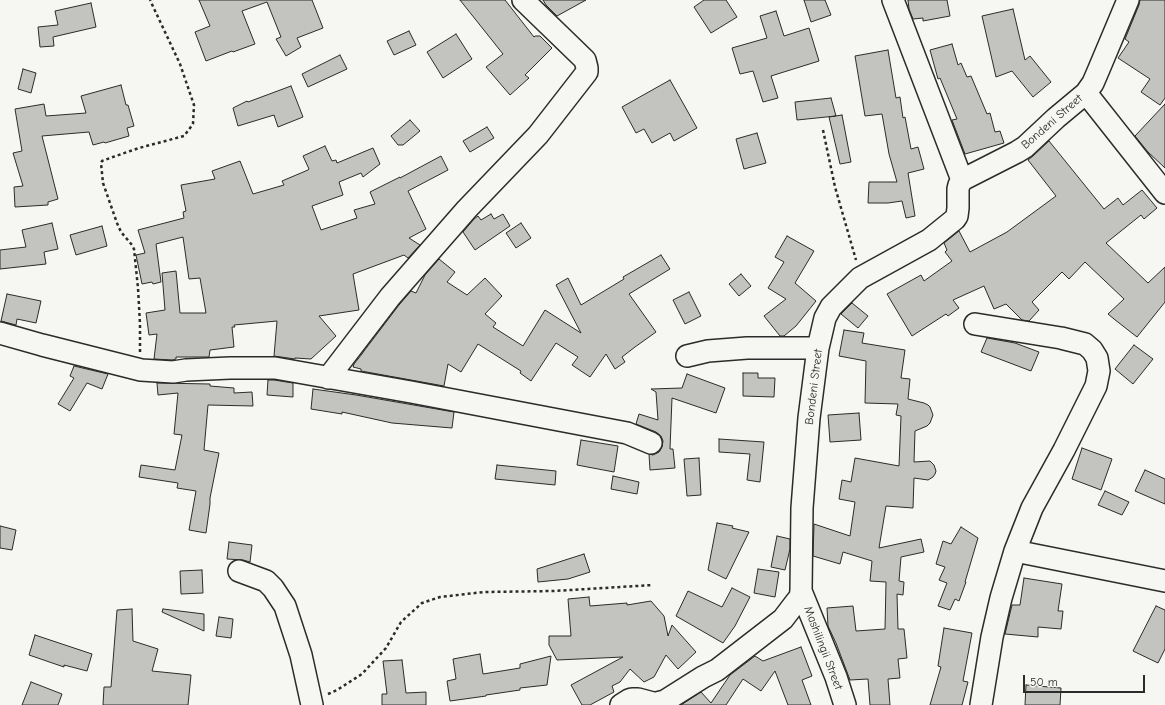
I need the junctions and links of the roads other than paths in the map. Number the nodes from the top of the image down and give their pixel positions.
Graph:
1 (523, 0) edge
2 (893, 0) edge
3 (1128, 0) edge
4 (1086, 93) junction
5 (962, 180) junction
6 (1165, 193) edge
7 (975, 324) dead end
8 (0, 333) edge
9 (818, 348) junction
10 (687, 356) dead end
11 (328, 378) junction
12 (651, 443) dead end
13 (1014, 551) junction
14 (239, 571) dead end
15 (1165, 581) edge
16 (801, 591) junction
17 (312, 703) edge
18 (622, 705) edge
19 (845, 705) edge
20 (981, 705) edge

1 - 11 street
2 - 5 street
3 - 4 street, Bondeni Street
4 - 5 street, Bondeni Street
4 - 6 street, Bondeni Street
5 - 9 street, Bondeni Street
7 - 13 street
8 - 11 street
9 - 10 street
9 - 16 street, Bondeni Street
11 - 12 street
13 - 15 street
13 - 20 street
14 - 17 street
16 - 18 street, Bondeni Street
16 - 19 street, Mashilingii Street

